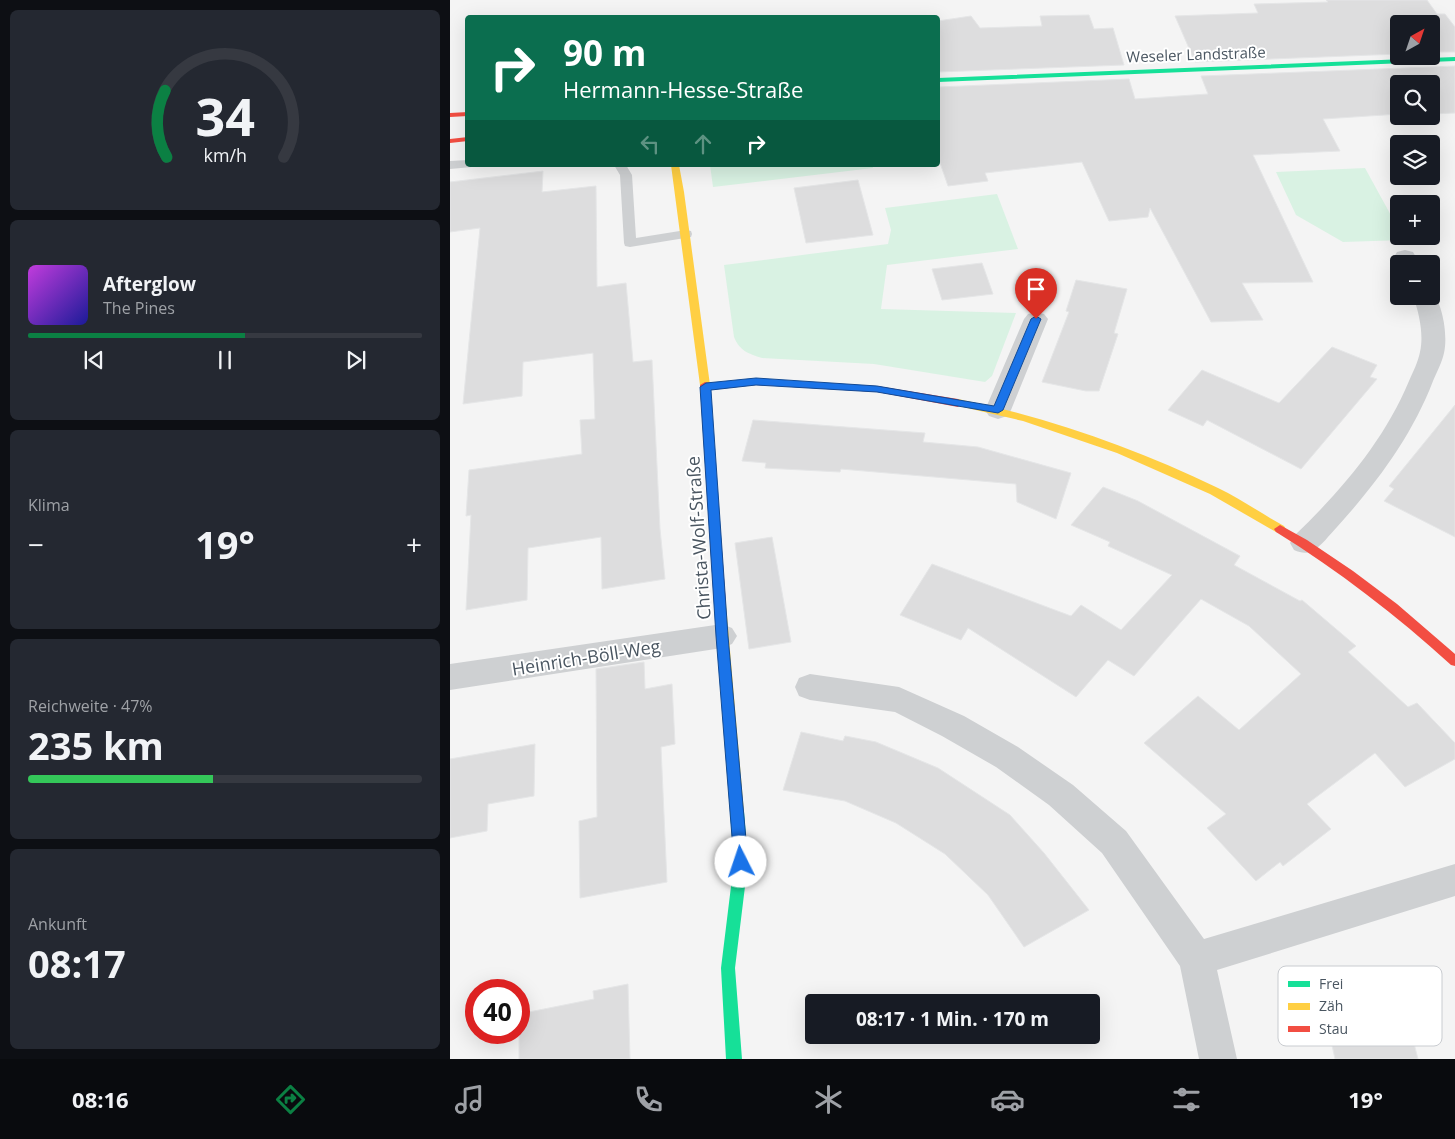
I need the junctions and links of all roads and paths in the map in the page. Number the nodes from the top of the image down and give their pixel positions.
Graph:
1 (1455, 59) edge
2 (940, 80) edge
3 (465, 114) edge
4 (450, 115) edge
5 (465, 139) edge
6 (450, 141) edge
7 (465, 164) edge
8 (450, 166) edge
9 (621, 167) edge
10 (675, 167) edge
11 (686, 234) junction
12 (1428, 305) edge
13 (1036, 319) dead end
14 (706, 387) junction
15 (998, 410) junction
16 (1304, 543) junction
17 (722, 636) junction
18 (1455, 661) edge
19 (450, 678) edge
20 (810, 687) dead end
21 (1455, 880) edge
22 (1196, 959) junction
23 (734, 1059) edge
24 (1218, 1059) edge

1 - 2 street, Weseler Landstraße
3 - 4 street
5 - 6 street
7 - 8 lane
9 - 11 lane
10 - 11 street, Christa-Wolf-Straße
11 - 14 street, Christa-Wolf-Straße
12 - 16 street
13 - 15 street
14 - 15 street
14 - 17 street, Christa-Wolf-Straße
15 - 16 street
16 - 18 street
17 - 19 street, Heinrich-Böll-Weg
17 - 23 street, Christa-Wolf-Straße
20 - 22 street
21 - 22 street
22 - 24 street

